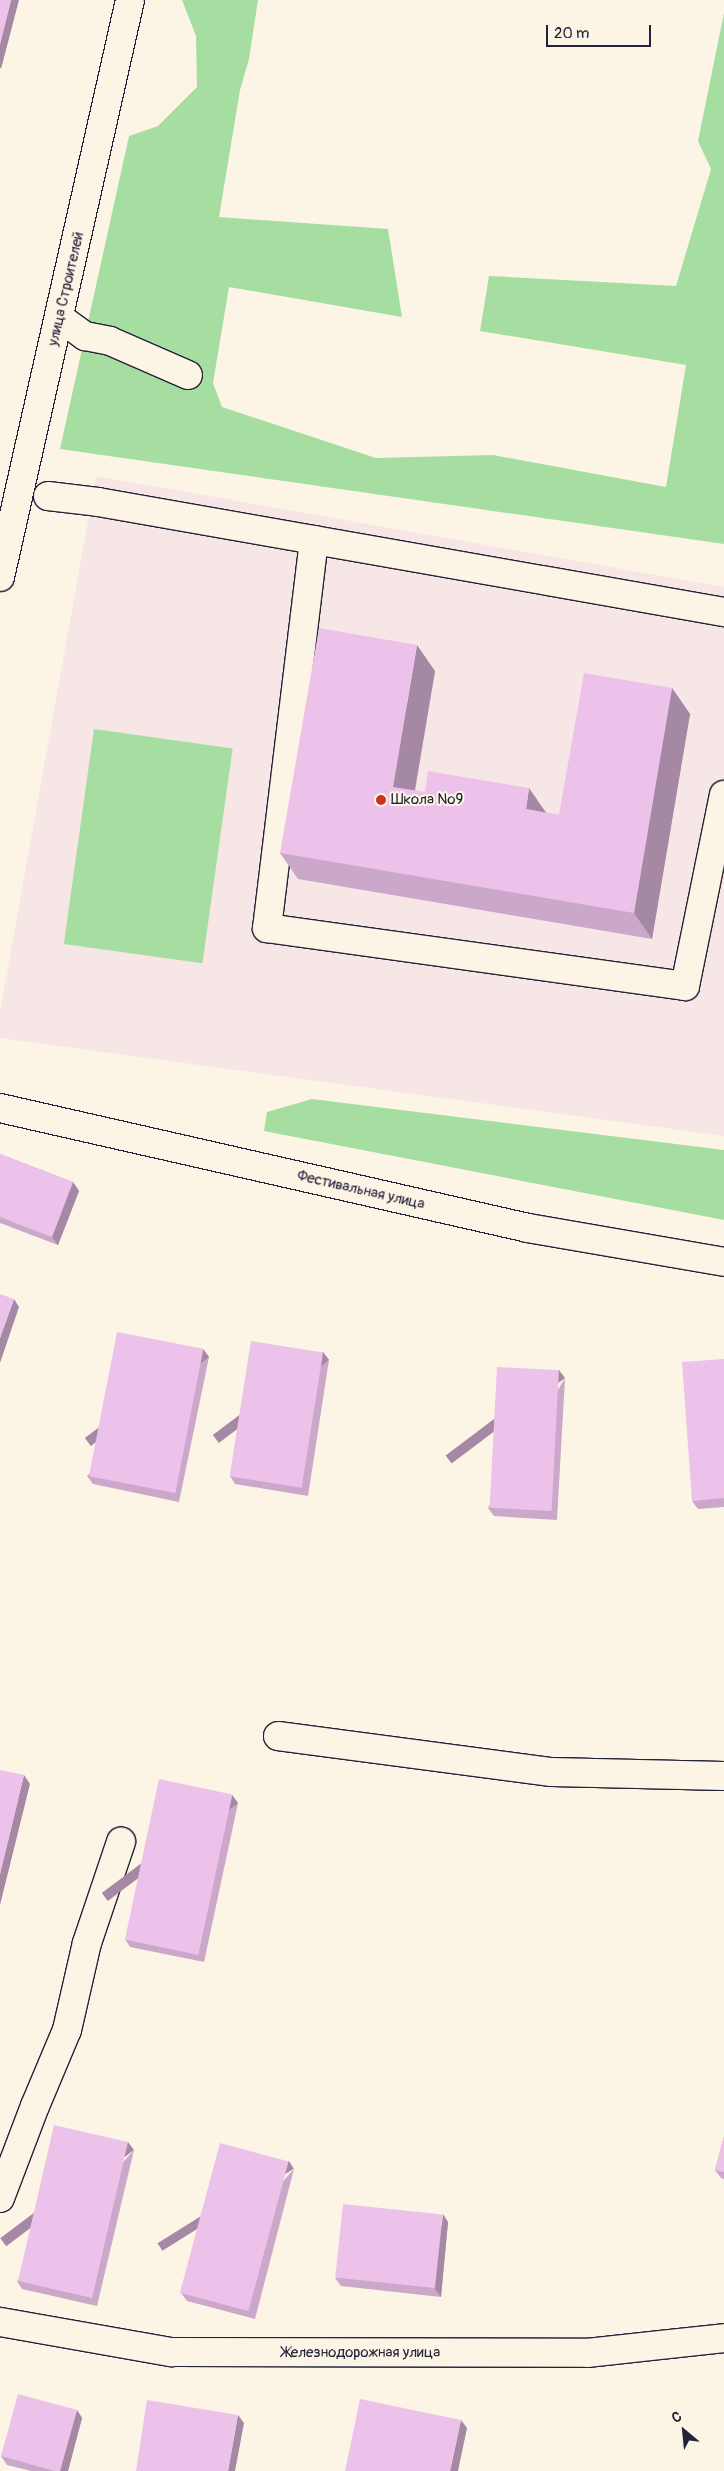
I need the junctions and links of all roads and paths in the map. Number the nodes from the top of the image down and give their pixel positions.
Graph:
1 (130, 0) edge
2 (60, 318) junction
3 (188, 376) dead end
4 (48, 496) dead end
5 (314, 540) junction
6 (0, 577) edge
7 (724, 612) edge
8 (724, 794) edge
9 (0, 1108) edge
10 (724, 1262) edge
11 (278, 1736) dead end
12 (724, 1776) edge
13 (121, 1842) dead end
14 (0, 2198) edge
15 (0, 2322) edge
16 (724, 2338) edge

1 - 2 street, улица Строителей
2 - 3 street
2 - 6 street, улица Строителей
4 - 5 street
5 - 7 street
5 - 8 street
9 - 10 street, Фестивальная улица
11 - 12 street
13 - 14 street
15 - 16 street, Железнодорожная улица

